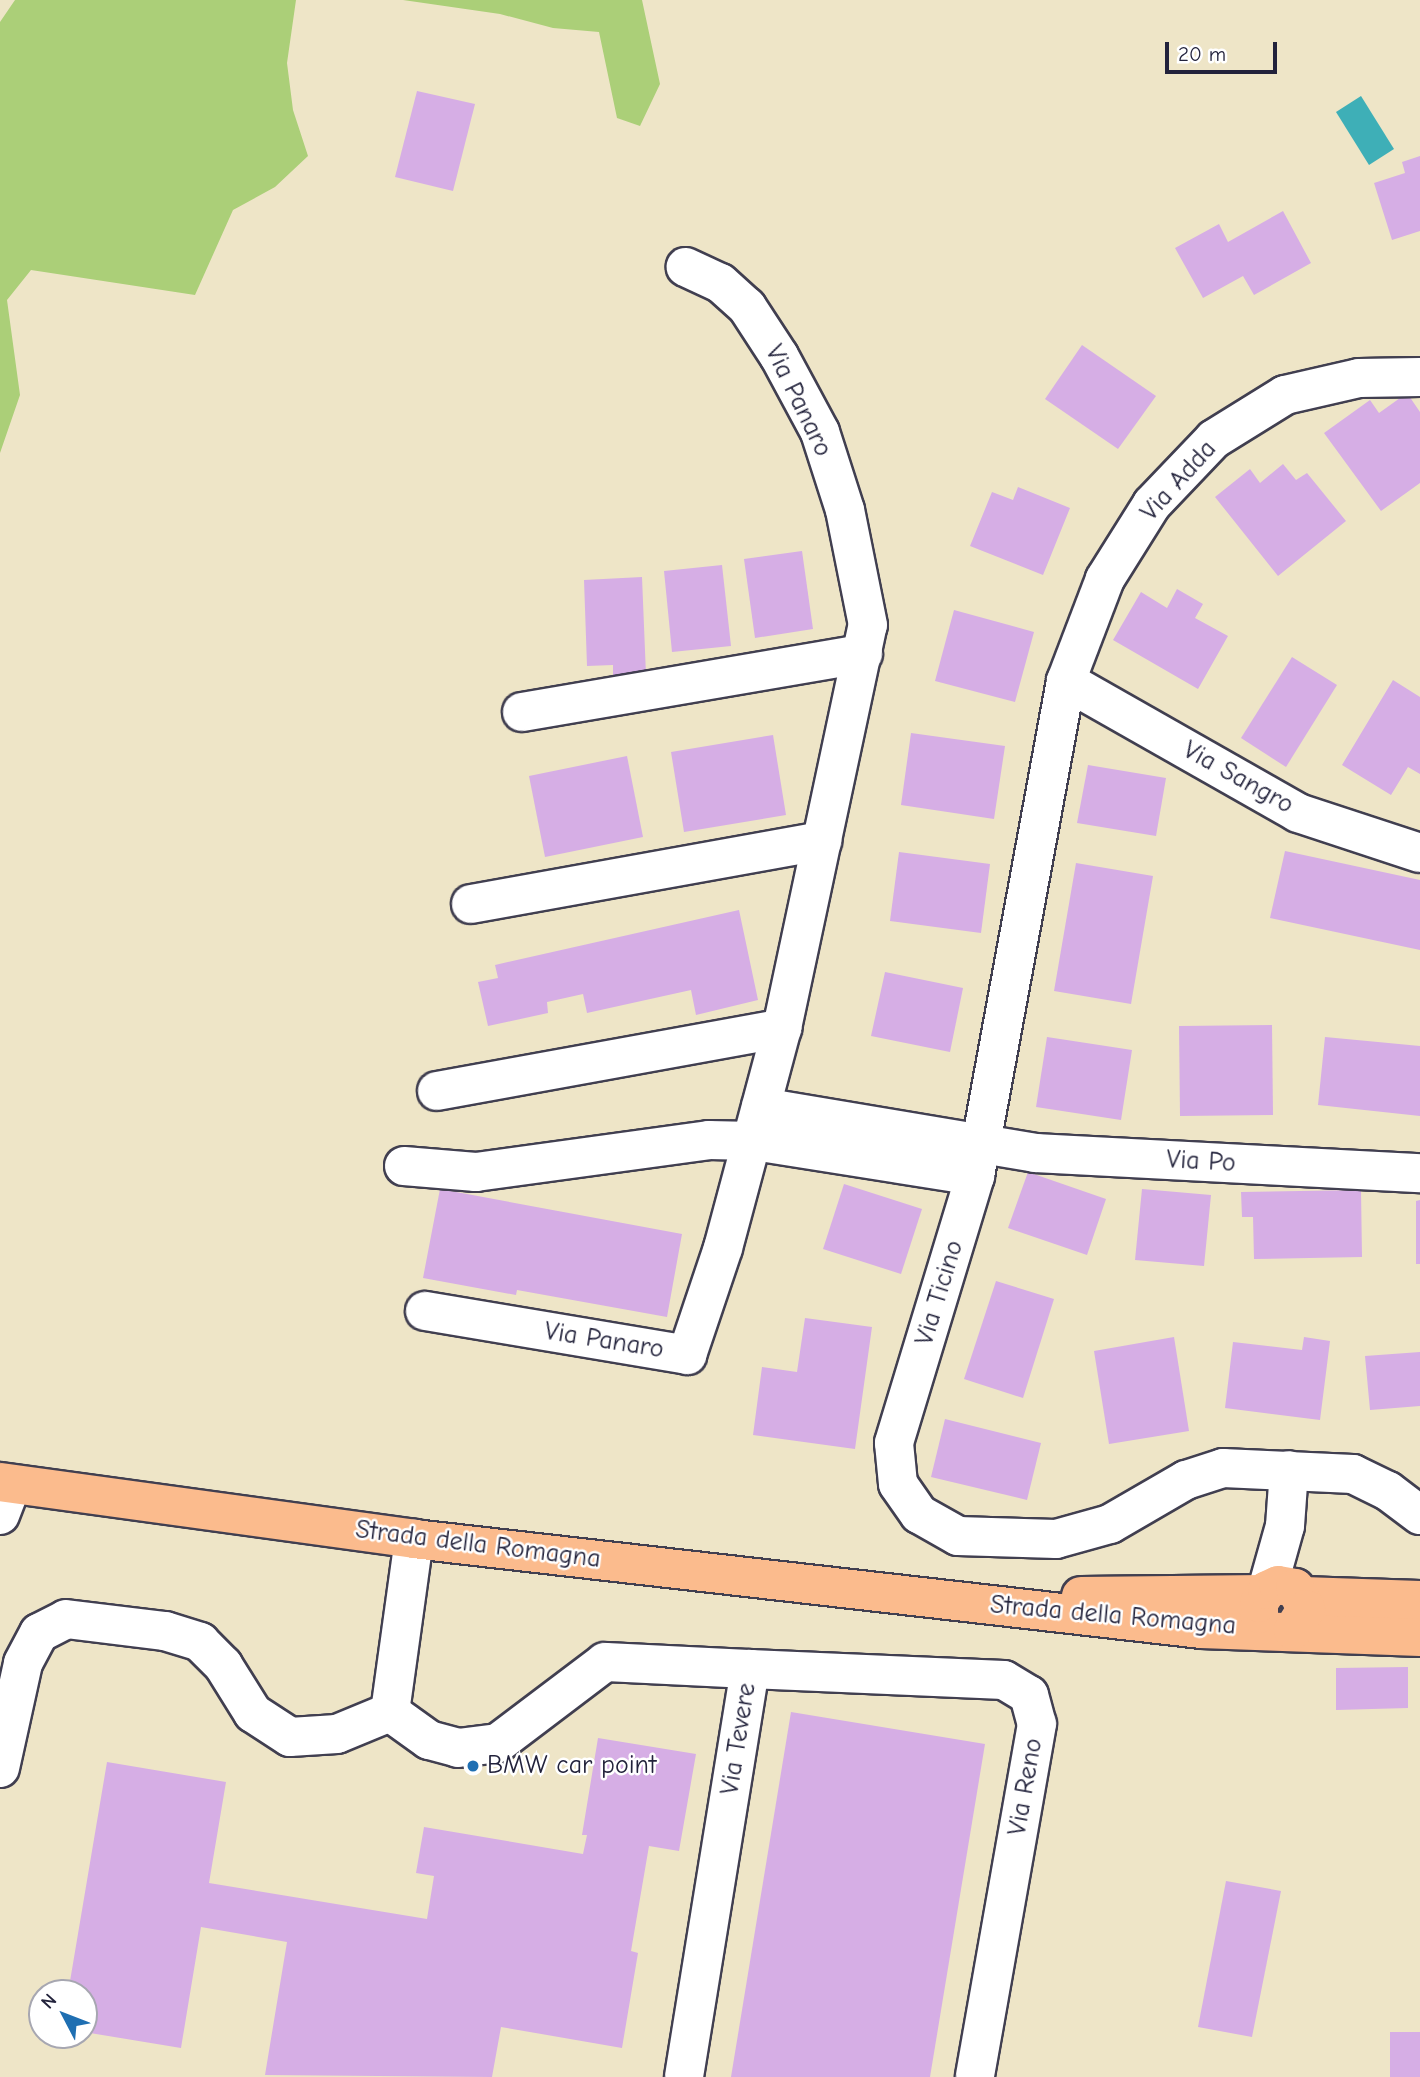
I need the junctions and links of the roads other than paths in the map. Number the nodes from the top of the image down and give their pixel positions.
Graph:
1 (685, 267) dead end
2 (1420, 377) edge
3 (863, 654) junction
4 (1066, 681) junction
5 (522, 712) dead end
6 (822, 841) junction
7 (1420, 853) edge
8 (471, 904) dead end
9 (782, 1028) junction
10 (437, 1091) dead end
11 (757, 1124) junction
12 (979, 1160) junction
13 (404, 1166) dead end
14 (1420, 1173) edge
15 (425, 1311) dead end
16 (1289, 1470) junction
17 (4, 1494) edge
18 (1420, 1515) edge
19 (414, 1539) junction
20 (1420, 1600) edge
21 (1283, 1605) junction
22 (1420, 1637) edge
23 (750, 1670) junction
24 (390, 1712) junction
25 (0, 1768) edge
26 (684, 2077) edge
27 (975, 2077) edge

1 - 3 street, Via Panaro
2 - 4 street, Via Adda
3 - 5 street
3 - 6 street, Via Panaro
4 - 7 street, Via Sangro
4 - 12 street, Via Ticino
6 - 8 street
6 - 9 street, Via Panaro
9 - 10 street
9 - 11 street, Via Panaro
11 - 12 street
11 - 13 street
11 - 15 street, Via Panaro
12 - 14 street, Via Po
12 - 16 street, Via Ticino
16 - 18 street, Via Ticino
16 - 21 street
17 - 19 main road, Strada della Romagna
19 - 21 main road, Strada della Romagna
19 - 24 street
20 - 21 main road, Strada della Romagna
21 - 22 main road, Strada della Romagna
23 - 24 street, Via Tevere
23 - 26 street, Via Tevere
23 - 27 street, Via Reno
24 - 25 street

